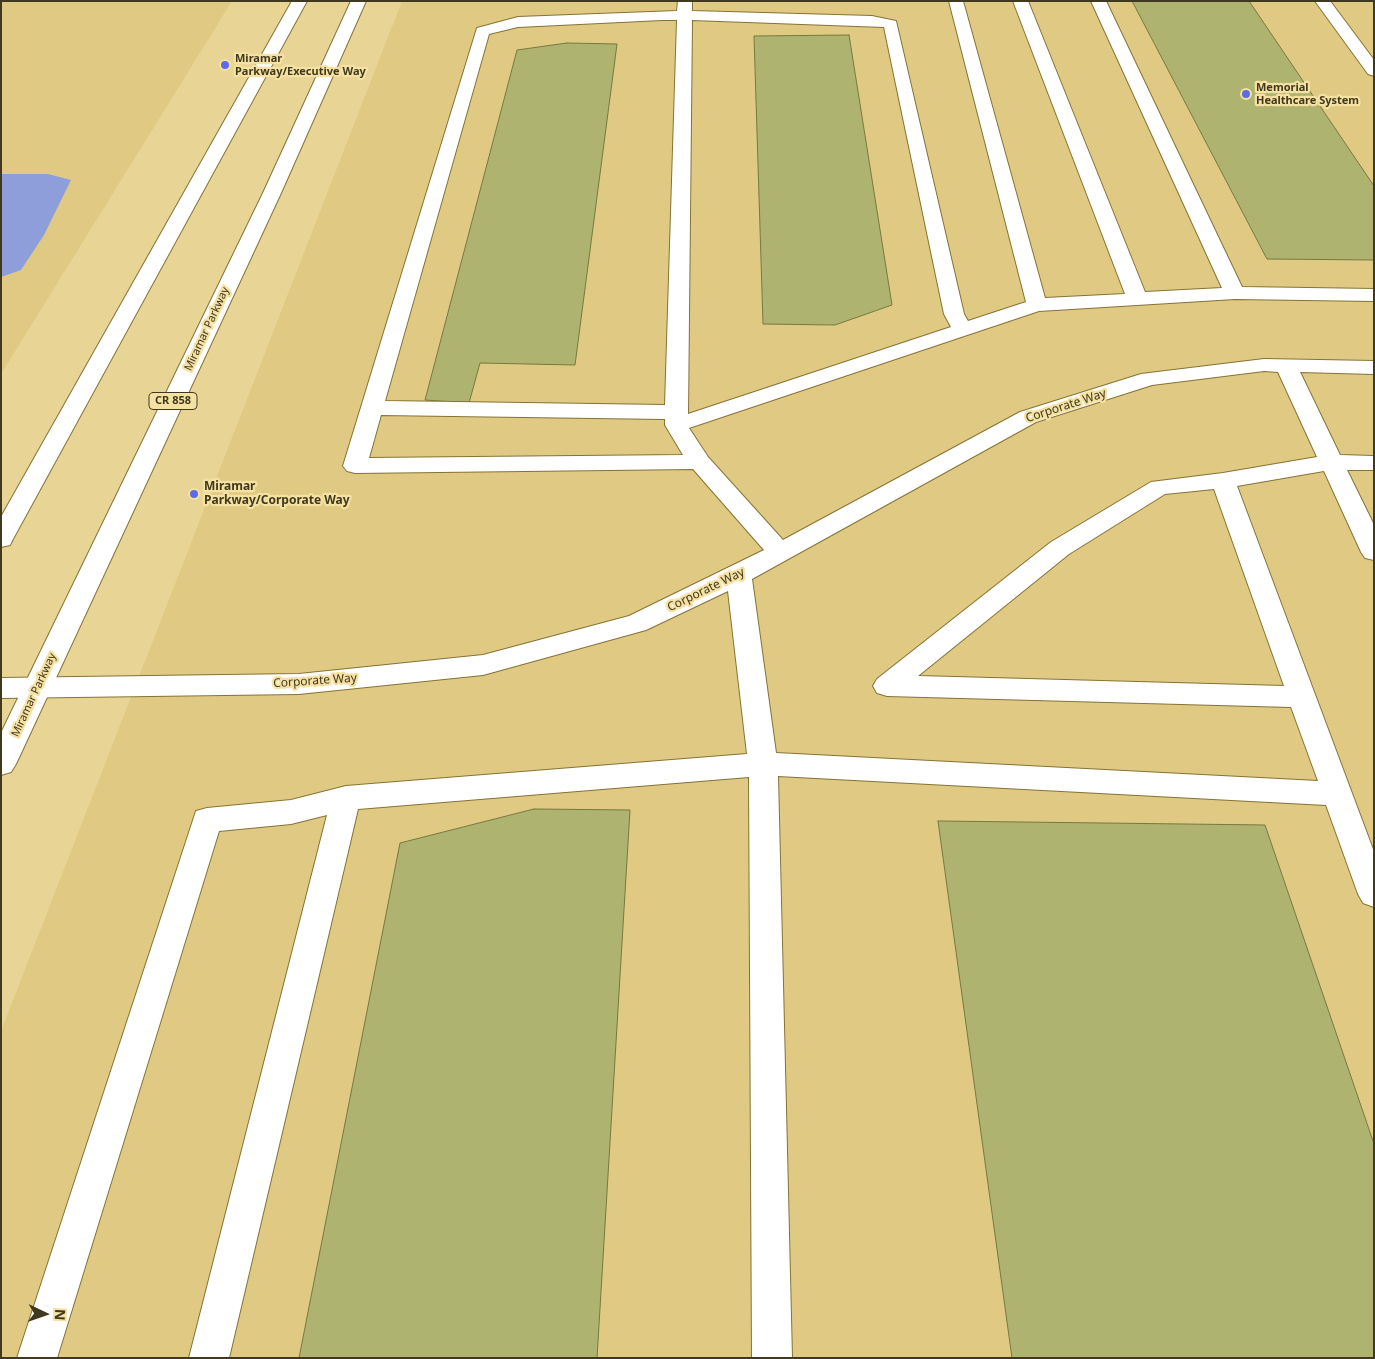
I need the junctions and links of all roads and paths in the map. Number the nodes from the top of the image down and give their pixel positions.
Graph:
1 (300, 1) edge
2 (359, 1) edge
3 (956, 1) edge
4 (1020, 1) edge
5 (1098, 1) edge
6 (1322, 1) edge
7 (685, 9) edge
8 (1374, 72) edge
9 (1235, 293) junction
10 (1374, 295) edge
11 (1137, 298) junction
12 (1037, 305) junction
13 (963, 330) junction
14 (1286, 366) junction
15 (1374, 368) edge
16 (372, 408) junction
17 (677, 418) junction
18 (698, 462) junction
19 (1332, 462) junction
20 (1374, 463) edge
21 (1223, 481) junction
22 (1, 540) edge
23 (1374, 552) edge
24 (781, 553) junction
25 (740, 575) junction
26 (1, 688) edge
27 (37, 688) junction
28 (1302, 697) junction
29 (1, 764) edge
30 (762, 764) junction
31 (1337, 794) junction
32 (346, 798) junction
33 (1374, 894) edge
34 (37, 1358) edge
35 (210, 1358) edge
36 (772, 1358) edge

1 - 22 main road
2 - 27 main road, Miramar Parkway / CR 858
3 - 12 main road
4 - 11 main road
5 - 9 main road
6 - 8 main road
7 - 13 main road
7 - 16 main road
7 - 17 main road
9 - 10 main road
9 - 11 main road
11 - 12 main road
12 - 13 main road
13 - 17 main road
14 - 15 main road, Corporate Way
14 - 19 main road
14 - 24 main road, Corporate Way
16 - 17 main road
16 - 18 main road
17 - 18 main road
18 - 24 main road
19 - 20 main road
19 - 21 main road
19 - 23 main road
21 - 28 main road
21 - 28 main road
24 - 25 main road, Corporate Way
25 - 27 main road, Corporate Way
25 - 30 main road
26 - 27 main road, Corporate Way
27 - 29 main road, Miramar Parkway / CR 858
28 - 31 main road
30 - 31 main road
30 - 32 main road
30 - 36 main road
31 - 33 main road
32 - 34 main road
32 - 35 main road

